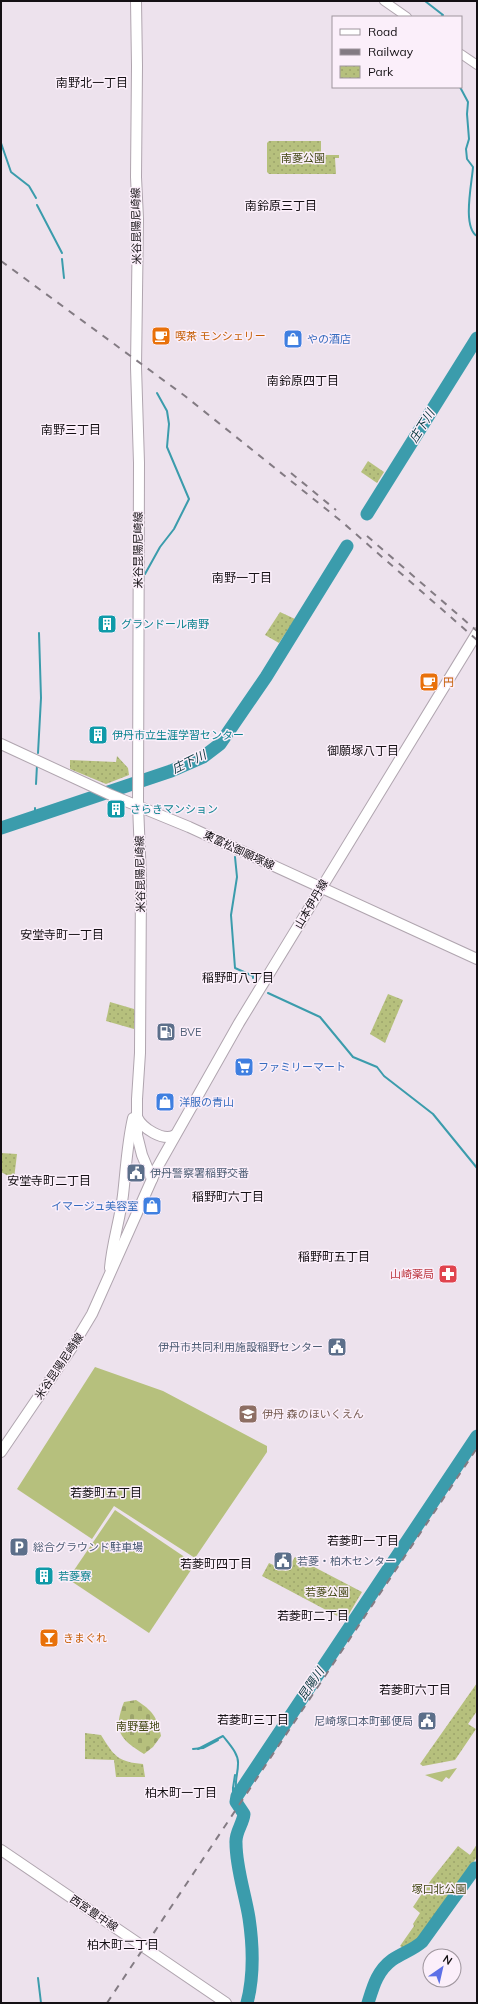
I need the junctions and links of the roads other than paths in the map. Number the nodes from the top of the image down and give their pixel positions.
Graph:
1 (136, 1) edge
2 (384, 1) edge
3 (406, 16) edge
4 (462, 55) edge
5 (477, 65) edge
6 (477, 633) edge
7 (1, 744) edge
8 (138, 806) junction
9 (320, 887) junction
10 (477, 959) edge
11 (137, 1099) junction
12 (137, 1117) junction
13 (175, 1135) junction
14 (152, 1179) junction
15 (109, 1276) junction
16 (1, 1452) edge
17 (1, 1850) edge
18 (226, 2003) edge

1 - 8 main road, 米谷昆陽尼崎線
2 - 3 street
4 - 5 street
6 - 9 main road, 山本伊丹線
7 - 8 main road, 東富松御願塚線
8 - 9 main road, 東富松御願塚線
8 - 11 main road, 米谷昆陽尼崎線
9 - 10 main road, 東富松御願塚線
9 - 13 main road, 山本伊丹線
11 - 12 main road, 米谷昆陽尼崎線
11 - 15 main road, 米谷昆陽尼崎線
12 - 13 main road
12 - 14 main road, 米谷昆陽尼崎線
13 - 14 main road, 山本伊丹線
14 - 15 main road, 米谷昆陽尼崎線
15 - 16 main road, 米谷昆陽尼崎線
17 - 18 main road, 西宮豊中線

